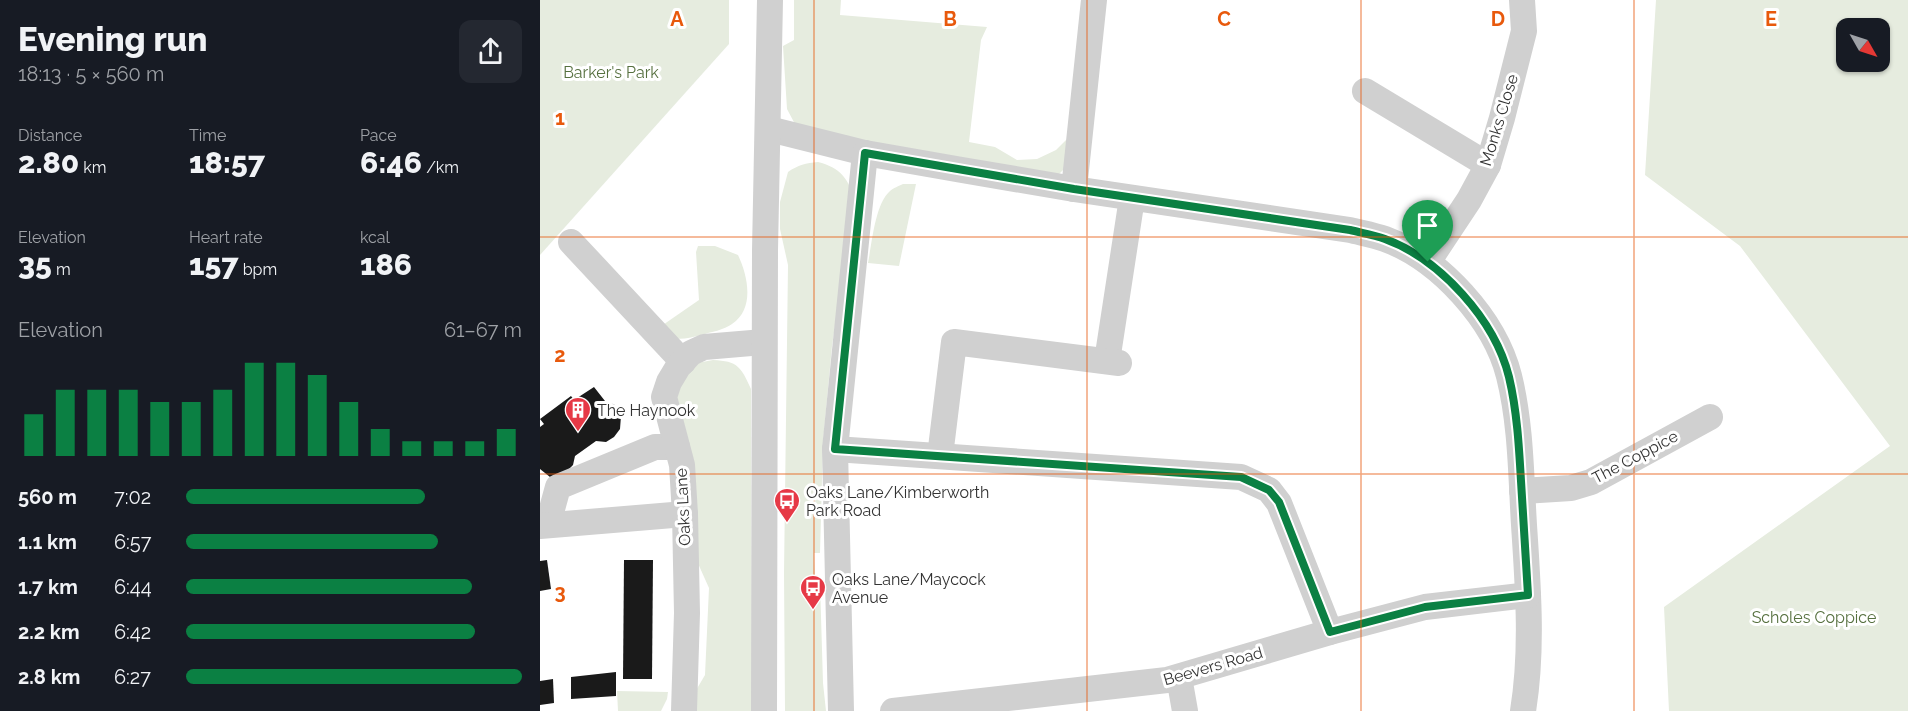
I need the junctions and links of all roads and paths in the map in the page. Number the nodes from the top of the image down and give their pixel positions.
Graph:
1 (770, 0) edge
2 (1094, 0) edge
3 (1522, 0) edge
4 (1365, 91) dead end
5 (769, 129) junction
6 (865, 153) junction
7 (1488, 165) junction
8 (1074, 189) junction
9 (1132, 198) junction
10 (572, 242) dead end
11 (1428, 262) junction
12 (764, 342) junction
13 (683, 362) junction
14 (1710, 417) dead end
15 (677, 447) junction
16 (835, 449) junction
17 (940, 456) junction
18 (1522, 491) junction
19 (685, 514) junction
20 (545, 526) edge
21 (1528, 595) junction
22 (1330, 632) junction
23 (1179, 677) junction
24 (684, 711) edge
25 (764, 711) edge
26 (841, 711) edge
27 (893, 711) edge
28 (1185, 711) edge
29 (1523, 711) edge

1 - 5 street
2 - 8 street
3 - 7 street, Monks Close
4 - 7 street
5 - 6 street
5 - 12 street
6 - 8 street
6 - 16 street
7 - 11 street, Monks Close
8 - 9 street
9 - 11 street
9 - 17 street
10 - 13 street
11 - 18 street
12 - 13 street, Oaks Lane
12 - 25 street
13 - 15 street, Oaks Lane
14 - 18 street, The Coppice
15 - 19 street, Oaks Lane
15 - 20 street
16 - 17 street
16 - 26 street
17 - 22 street
18 - 21 street
19 - 20 street
19 - 24 street, Oaks Lane
21 - 22 street, Beevers Road
21 - 29 street
22 - 23 street, Beevers Road
23 - 27 street, Beevers Road
23 - 28 street

